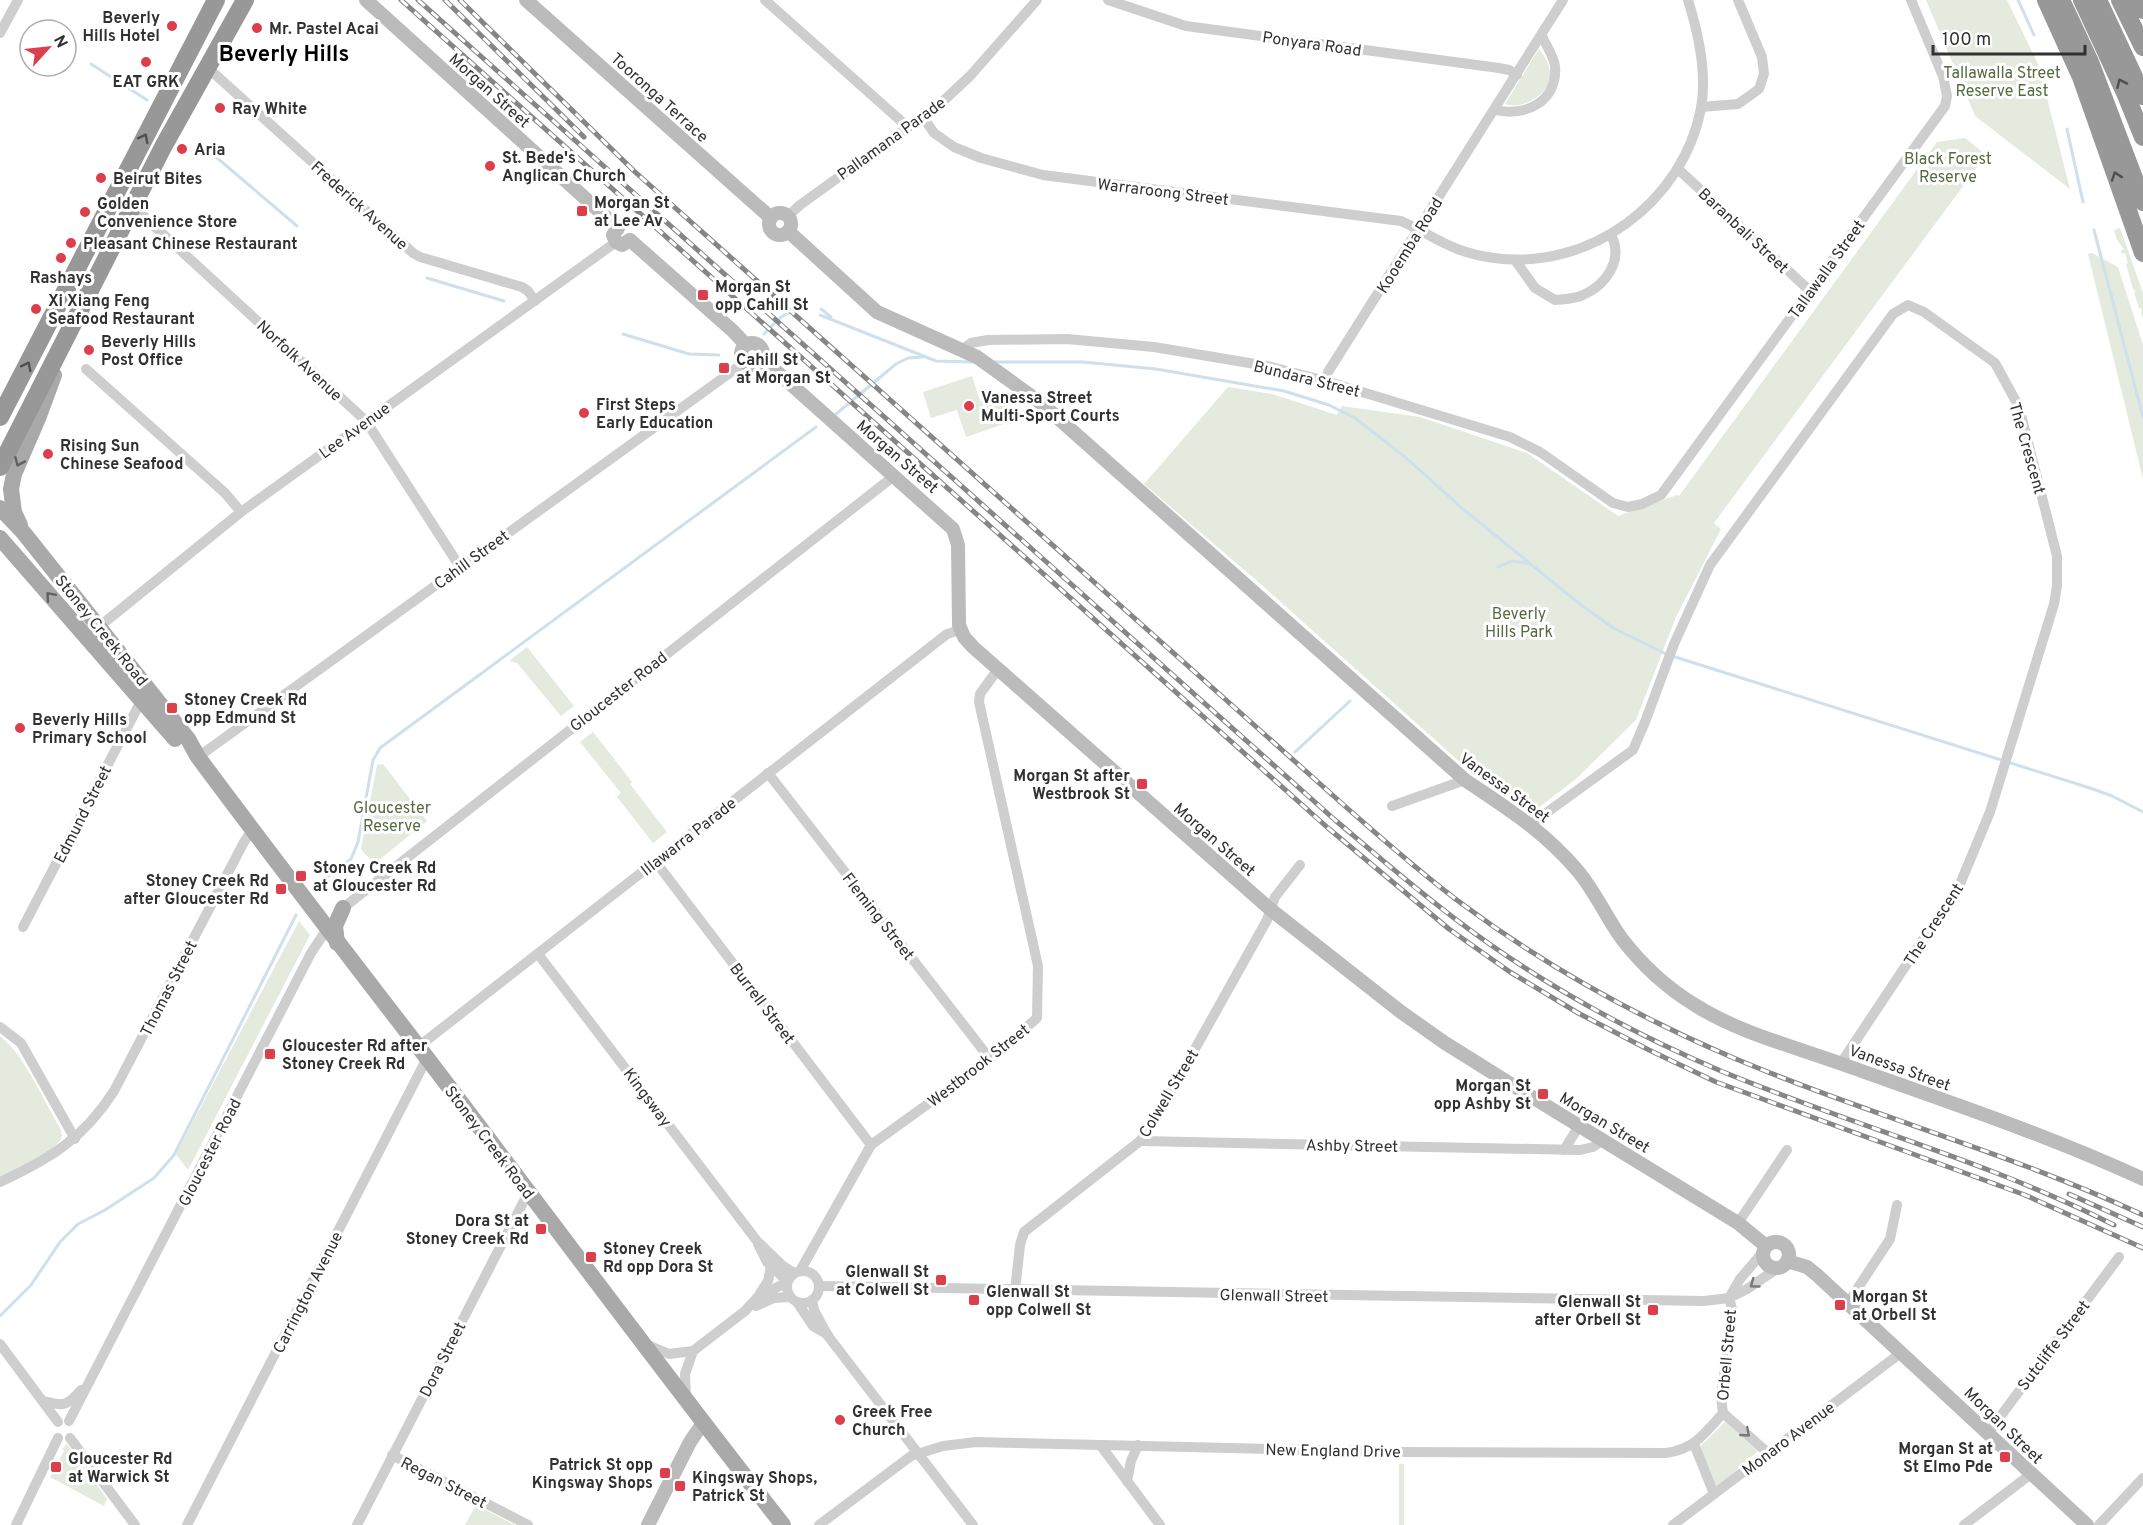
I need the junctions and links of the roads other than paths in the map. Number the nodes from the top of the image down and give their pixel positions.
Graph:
1 (18, 0) edge
2 (216, 0) edge
3 (245, 0) edge
4 (366, 0) edge
5 (526, 0) edge
6 (765, 0) edge
7 (1037, 0) edge
8 (1108, 0) edge
9 (1563, 0) edge
10 (1688, 0) edge
11 (1738, 0) edge
12 (1911, 0) edge
13 (2046, 0) edge
14 (2061, 0) edge
15 (2082, 0) edge
16 (2098, 0) edge
17 (2120, 0) edge
18 (2138, 0) edge
19 (2143, 10) edge
20 (0, 33) edge
21 (1542, 36) junction
22 (2143, 47) edge
23 (207, 67) junction
24 (1517, 75) junction
25 (2143, 96) edge
26 (1701, 107) junction
27 (1495, 110) junction
28 (923, 117) junction
29 (907, 129) junction
30 (2143, 137) edge
31 (1678, 169) junction
32 (2143, 202) edge
33 (131, 208) junction
34 (788, 216) junction
35 (771, 218) junction
36 (1418, 230) junction
37 (788, 231) junction
38 (1611, 235) junction
39 (623, 241) junction
40 (2143, 253) edge
41 (1515, 260) junction
42 (1810, 291) junction
43 (535, 301) junction
44 (61, 345) junction
45 (746, 345) junction
46 (963, 349) junction
47 (745, 362) junction
48 (760, 362) junction
49 (86, 369) dead end
50 (1326, 381) junction
51 (0, 417) edge
52 (366, 420) junction
53 (0, 466) edge
54 (894, 476) junction
55 (1628, 507) joint
56 (0, 508) edge
57 (241, 512) junction
58 (23, 532) junction
59 (0, 538) edge
60 (460, 567) junction
61 (100, 626) junction
62 (960, 630) junction
63 (998, 669) junction
64 (141, 700) junction
65 (198, 757) junction
66 (768, 773) junction
67 (1465, 780) junction
68 (1392, 806) dead end
69 (1531, 824) junction
70 (252, 830) junction
71 (655, 861) junction
72 (1300, 866) dead end
73 (343, 908) junction
74 (1270, 909) junction
75 (314, 913) junction
76 (23, 927) dead end
77 (327, 928) junction
78 (338, 943) junction
79 (538, 954) junction
80 (0, 1028) edge
81 (423, 1053) junction
82 (990, 1059) junction
83 (1841, 1064) junction
84 (1579, 1126) junction
85 (75, 1139) junction
86 (1603, 1140) junction
87 (1140, 1141) junction
88 (871, 1145) junction
89 (1564, 1150) junction
90 (1787, 1150) dead end
91 (2143, 1179) edge
92 (0, 1182) edge
93 (528, 1193) junction
94 (1897, 1205) dead end
95 (1738, 1223) junction
96 (757, 1241) junction
97 (1764, 1249) junction
98 (2119, 1257) dead end
99 (1783, 1264) junction
100 (771, 1266) junction
101 (796, 1276) junction
102 (819, 1286) junction
103 (1015, 1291) junction
104 (757, 1298) junction
105 (1729, 1298) junction
106 (793, 1299) junction
107 (813, 1300) junction
108 (1848, 1303) junction
109 (745, 1311) junction
110 (828, 1336) junction
111 (642, 1342) junction
112 (0, 1344) edge
113 (693, 1351) junction
114 (1902, 1352) junction
115 (93, 1377) junction
116 (43, 1401) junction
117 (687, 1402) junction
118 (1723, 1413) junction
119 (63, 1422) junction
120 (703, 1423) junction
121 (1988, 1433) junction
122 (64, 1438) junction
123 (1694, 1444) junction
124 (1138, 1445) junction
125 (1101, 1446) junction
126 (918, 1453) junction
127 (1768, 1453) junction
128 (392, 1455) junction
129 (2031, 1474) junction
130 (2143, 1478) edge
131 (1127, 1481) junction
132 (1714, 1494) junction
133 (16, 1525) edge
134 (135, 1525) edge
135 (187, 1525) edge
136 (357, 1525) edge
137 (528, 1525) edge
138 (648, 1525) edge
139 (783, 1525) edge
140 (819, 1525) edge
141 (973, 1525) edge
142 (1160, 1525) edge
143 (1673, 1525) edge
144 (1964, 1525) edge
145 (2087, 1525) edge
146 (2099, 1525) edge

1 - 20 street
51 -> 2 highway
3 - 23 highway
4 - 39 street, Morgan Street
5 - 35 street, Tooronga Terrace
6 - 29 street
7 - 28 street, Pallamana Parade
8 - 24 street, Ponyara Road
9 - 21 street, Kooemba Road
10 - 26 street, Warraroong Street
11 - 26 street
12 - 42 street, Tallawalla Street
40 -> 13 highway
14 - 32 highway
30 -> 15 highway
16 - 25 highway
17 - 22 highway
18 - 19 highway
21 - 24 street, Kooemba Road
21 - 27 street
23 - 33 highway
23 - 43 street, Frederick Avenue
24 - 27 street, Kooemba Road
26 - 31 street, Warraroong Street
27 - 36 street, Kooemba Road
28 - 29 street, Pallamana Parade
28 - 36 street, Warraroong Street
29 - 34 street, Pallamana Parade
31 - 38 street, Warraroong Street
31 - 42 street, Baranbali Street
33 - 44 highway
33 - 52 street, Norfolk Avenue
34 - 35 street
34 - 37 street
35 - 37 street
36 - 41 street, Warraroong Street
36 - 50 street, Kooemba Road
37 - 46 street
38 - 41 street, Warraroong Street
38 - 41 street
39 - 43 street, Lee Avenue
39 - 45 street
42 - 55 street, Tallawalla Street
43 - 52 street, Lee Avenue
44 - 53 highway
44 -> 58 main road
45 - 47 street
45 - 48 street
46 - 50 street, Bundara Street
46 - 67 street, Vanessa Street
47 - 48 street
47 - 60 street, Cahill Street
48 - 54 street, Morgan Street
49 - 57 street
50 - 55 street, Bundara Street
52 - 57 street, Lee Avenue
52 - 60 street, Norfolk Avenue
54 - 62 street, Morgan Street
54 - 73 street, Gloucester Road
56 - 58 main road, Stoney Creek Road
57 - 61 street, Lee Avenue
58 - 61 main road, Stoney Creek Road
64 -> 59 main road, Stoney Creek Road
60 - 65 street, Cahill Street
61 - 65 main road, Stoney Creek Road
62 - 63 street, Morgan Street
62 - 66 street, Illawarra Parade
63 - 74 street, Morgan Street
63 - 82 street, Westbrook Street
64 - 65 main road, Stoney Creek Road
64 - 76 street, Edmund Street
65 - 70 main road, Stoney Creek Road
66 - 71 street, Illawarra Parade
66 - 82 street, Fleming Street
67 - 68 street
67 - 69 street, Vanessa Street
69 - 83 street, Vanessa Street
69 - 83 street, The Crescent
70 - 75 main road, Stoney Creek Road
70 - 85 street, Thomas Street
71 - 79 street, Illawarra Parade
71 - 88 street, Burrell Street
72 - 74 street, Colwell Street
73 - 75 main road
73 - 78 main road
74 - 84 street, Morgan Street
74 - 87 street, Colwell Street
75 - 77 main road, Stoney Creek Road
77 - 78 main road, Stoney Creek Road
77 - 115 street, Gloucester Road
78 - 81 main road, Stoney Creek Road
79 - 81 street, Illawarra Parade
79 - 96 street, Kingsway
80 - 85 street
81 - 93 main road, Stoney Creek Road
81 - 135 street, Carrington Avenue
82 - 88 street, Westbrook Street
83 - 91 street, Vanessa Street
84 - 86 street, Morgan Street
84 - 89 street
85 - 92 street, Thomas Street
86 - 89 street, Ashby Street
86 - 95 street, Morgan Street
87 - 89 street, Ashby Street
87 - 103 street, Colwell Street
88 - 101 street, Westbrook Street
90 - 95 street
93 - 111 main road, Stoney Creek Road
93 - 128 street, Dora Street
94 - 108 street
95 - 97 street, Morgan Street
96 - 100 street, Kingsway
96 - 101 street, Kingsway
97 - 99 street
97 - 99 street
97 - 105 street, Orbell Street
98 - 121 street, Sutcliffe Street
99 -> 105 street, Orbell Street
99 - 108 street, Morgan Street
100 - 101 street, Kingsway
100 - 104 street
101 - 102 street
101 - 104 street
101 - 106 street
102 - 103 street, Glenwall Street
102 - 107 street
103 - 105 street, Glenwall Street
104 - 109 street
105 - 118 street, Orbell Street
106 - 107 street
106 - 109 street
106 - 110 street
107 - 110 street
108 - 114 street, Morgan Street
109 - 113 street
110 - 126 street
111 - 113 street
111 - 117 main road, Stoney Creek Road
112 - 116 street
113 - 117 street
114 - 121 street, Morgan Street
114 - 127 street, Monaro Avenue
115 - 116 street, Gloucester Road
115 - 119 street, Gloucester Road
116 - 119 street
117 - 120 main road, Stoney Creek Road
118 - 123 street, Orbell Street
118 -> 127 street, Orbell Street
119 - 122 street
119 - 122 street
120 - 138 street
120 - 139 main road, Stoney Creek Road
121 - 129 street, Morgan Street
122 - 133 street
122 - 134 street
123 - 124 street, New England Drive
123 - 132 street
124 - 125 street, New England Drive
124 - 131 street
125 - 126 street, New England Drive
125 - 131 street
126 - 140 street, New England Drive
126 - 141 street
127 - 132 street, Monaro Avenue
128 - 136 street, Dora Street
128 - 137 street, Regan Street
129 - 144 street
129 - 145 street, Morgan Street
130 - 146 street
131 - 142 street
132 - 143 street, Monaro Avenue

